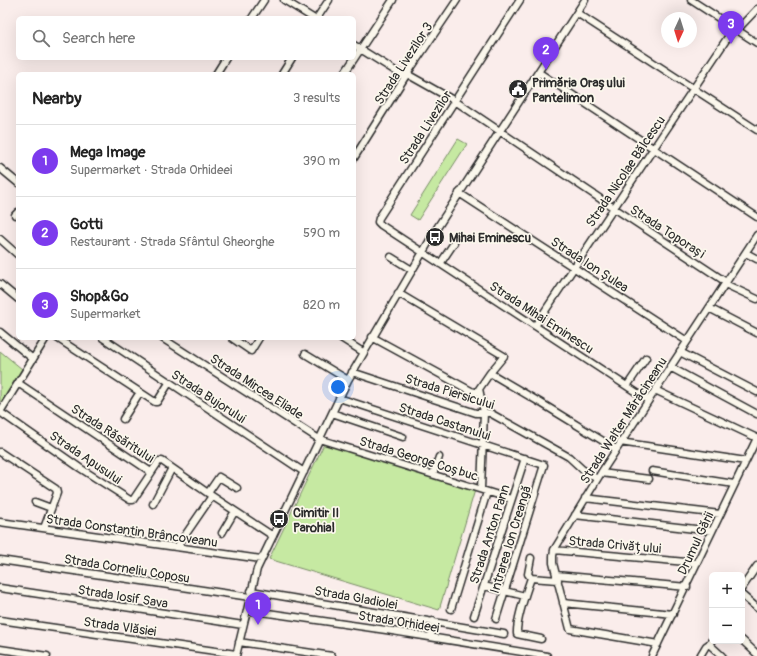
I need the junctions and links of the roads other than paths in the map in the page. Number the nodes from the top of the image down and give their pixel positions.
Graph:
1 (264, 0) edge
2 (284, 0) edge
3 (329, 0) edge
4 (393, 0) edge
5 (457, 0) edge
6 (520, 0) edge
7 (585, 0) edge
8 (695, 1) edge
9 (757, 9) edge
10 (577, 13) junction
11 (253, 16) edge
12 (309, 16) edge
13 (318, 16) edge
14 (735, 29) junction
15 (757, 43) edge
16 (356, 46) edge
17 (360, 49) junction
18 (356, 55) edge
19 (225, 60) edge
20 (291, 60) edge
21 (353, 60) edge
22 (217, 72) edge
23 (283, 72) edge
24 (345, 72) edge
25 (538, 72) junction
26 (406, 76) junction
27 (693, 88) junction
28 (455, 101) junction
29 (757, 130) edge
30 (499, 132) junction
31 (653, 148) junction
32 (356, 155) edge
33 (0, 168) edge
34 (16, 181) edge
35 (460, 193) junction
36 (614, 208) junction
37 (757, 217) edge
38 (757, 235) edge
39 (0, 240) edge
40 (454, 243) dead end
41 (16, 253) edge
42 (422, 253) junction
43 (746, 253) junction
44 (391, 257) dead end
45 (757, 259) edge
46 (440, 264) junction
47 (574, 267) junction
48 (412, 270) junction
49 (725, 283) junction
50 (0, 284) edge
51 (398, 293) junction
52 (16, 297) edge
53 (757, 299) edge
54 (709, 308) junction
55 (535, 326) junction
56 (0, 332) edge
57 (757, 332) edge
58 (372, 337) junction
59 (45, 340) edge
60 (60, 340) edge
61 (106, 340) edge
62 (165, 340) edge
63 (235, 340) edge
64 (258, 340) edge
65 (344, 340) edge
66 (687, 341) junction
67 (363, 352) junction
68 (680, 352) junction
69 (305, 354) dead end
70 (646, 358) dead end
71 (33, 359) junction
72 (670, 367) junction
73 (352, 372) junction
74 (490, 373) junction
75 (348, 380) junction
76 (18, 383) junction
77 (169, 383) junction
78 (627, 386) junction
79 (655, 390) junction
80 (140, 392) junction
81 (757, 392) edge
82 (479, 393) junction
83 (338, 398) junction
84 (648, 400) junction
85 (1, 409) edge
86 (484, 412) junction
87 (332, 413) junction
88 (757, 414) edge
89 (123, 419) dead end
90 (403, 437) dead end
91 (757, 438) edge
92 (319, 439) junction
93 (620, 442) junction
94 (482, 445) junction
95 (616, 449) junction
96 (0, 452) edge
97 (439, 457) dead end
98 (525, 458) junction
99 (746, 461) junction
100 (544, 465) joint
101 (172, 468) junction
102 (652, 471) dead end
103 (151, 472) junction
104 (304, 472) junction
105 (433, 474) junction
106 (599, 476) junction
107 (649, 479) dead end
108 (734, 484) junction
109 (237, 488) dead end
110 (484, 491) junction
111 (210, 494) junction
112 (585, 498) junction
113 (511, 499) junction
114 (35, 502) dead end
115 (153, 504) dead end
116 (51, 508) junction
117 (235, 511) junction
118 (720, 514) junction
119 (575, 515) junction
120 (0, 522) edge
121 (44, 528) junction
122 (712, 531) junction
123 (222, 533) dead end
124 (273, 536) junction
125 (177, 547) junction
126 (554, 550) junction
127 (531, 558) dead end
128 (261, 559) junction
129 (0, 560) edge
130 (698, 562) junction
131 (757, 566) edge
132 (531, 578) junction
133 (557, 578) junction
134 (745, 584) edge
135 (484, 586) junction
136 (687, 587) junction
137 (0, 588) edge
138 (505, 591) junction
139 (250, 594) junction
140 (525, 596) junction
141 (745, 598) edge
142 (563, 603) junction
143 (757, 608) edge
144 (451, 609) dead end
145 (247, 610) junction
146 (673, 614) junction
147 (474, 616) dead end
148 (496, 619) dead end
149 (0, 620) edge
150 (433, 621) junction
151 (243, 625) junction
152 (504, 634) dead end
153 (431, 637) junction
154 (541, 639) dead end
155 (239, 642) junction
156 (745, 643) edge
157 (658, 644) junction
158 (709, 644) edge
159 (713, 644) edge
160 (0, 649) edge
161 (757, 654) edge
162 (236, 655) edge
163 (47, 656) edge
164 (332, 656) edge
165 (547, 656) edge
166 (652, 656) edge
167 (700, 656) edge
168 (722, 656) edge

1 - 11 street
2 - 12 street
3 - 13 street
4 - 17 street
5 - 26 street, Strada Livezilor 3
6 - 28 street, Strada Livezilor
7 - 10 street
8 - 14 street
9 - 14 street, Strada Nicolae Bălcescu
10 - 25 street
10 - 27 street
14 - 15 street
14 - 27 street, Strada Nicolae Bălcescu
16 - 17 street, Strada Toporași
17 - 18 street
17 - 26 street, Strada Toporași
19 - 22 street
20 - 23 street
21 - 24 street
25 - 30 street
25 - 31 street
26 - 28 street, Strada Toporași
26 - 32 street, Strada Livezilor 3
27 - 29 street
27 - 31 street, Strada Nicolae Bălcescu
28 - 30 street, Strada Toporași
28 - 42 street, Strada Livezilor
30 - 35 street
30 - 36 street, Strada Toporași
31 - 36 street, Strada Nicolae Bălcescu
31 - 37 street
33 - 34 street
35 - 42 street
35 - 47 street, Strada Ion Șulea
36 - 47 street, Strada Nicolae Bălcescu
36 - 49 street, Strada Toporași
38 - 43 street, Strada Walter Mărăcineanu
39 - 41 street
40 - 46 street
42 - 46 street, Strada Mihai Eminescu
42 - 48 street
43 - 45 street
43 - 49 street, Strada Walter Mărăcineanu
44 - 48 street
46 - 55 street, Strada Mihai Eminescu
47 - 55 street, Strada Nicolae Bălcescu
47 - 66 street, Strada Ion Șulea
48 - 51 street
49 - 53 street, Strada Toporași
49 - 54 street, Strada Walter Mărăcineanu
50 - 52 street
51 - 58 street
51 - 74 street
54 - 57 street
54 - 66 street, Strada Walter Mărăcineanu
55 - 78 street, Strada Mihai Eminescu
56 - 71 street
58 - 67 street
58 - 82 street
59 - 71 street
60 - 80 street
61 - 77 street, Strada Bujorului
62 - 92 street, Strada Mircea Eliade
63 - 64 street
65 - 67 street
66 - 68 street, Strada Walter Mărăcineanu
67 - 73 street
68 - 72 street, Strada Walter Mărăcineanu
68 - 81 street
69 - 75 street
70 - 78 street
71 - 76 street
72 - 79 street, Strada Walter Mărăcineanu
72 - 88 street
73 - 75 street
73 - 86 street, Strada Piersicului
74 - 82 street
74 - 95 street
75 - 83 street
76 - 85 street
76 - 103 street, Strada Răsăritului
77 - 80 street
77 - 104 street, Strada Bujorului
78 - 84 street, Strada Mihai Eminescu
79 - 84 street, Strada Walter Mărăcineanu
79 - 91 street
80 - 89 street
82 - 86 street
83 - 87 street
83 - 94 street, Strada Castanului
84 - 93 street, Strada Walter Mărăcineanu
85 - 103 street, Strada Apusului
86 - 94 street
86 - 106 street, Strada Piersicului
87 - 90 street
87 - 92 street
91 - 99 street, Drumul Gării
92 - 104 street
92 - 105 street, Strada George Coșbuc
93 - 95 street, Strada Walter Mărăcineanu
93 - 99 street
94 - 98 street, Strada Castanului
94 - 110 street
95 - 106 street, Strada Walter Mărăcineanu
96 - 116 street
97 - 105 street
98 - 100 street, Strada Castanului
98 - 113 street, Strada Anton Pann
99 - 108 street, Drumul Gării
100 - 138 street, Intrarea Ion Creangă
101 - 103 street, Strada Răsăritului
101 - 111 street, Strada Răsăritului
101 - 115 street
102 - 108 street
104 - 124 street
105 - 110 street, Strada George Coșbuc
106 - 107 street
106 - 112 street, Strada Walter Mărăcineanu
108 - 118 street, Drumul Gării
109 - 111 street
110 - 113 street, Strada George Coșbuc
110 - 144 street
111 - 117 street, Strada Răsăritului
111 - 125 street
112 - 118 street
112 - 119 street, Strada Walter Mărăcineanu
113 - 135 street, Strada Anton Pann
114 - 116 street
116 - 121 street
117 - 123 street
117 - 124 street, Strada Răsăritului
118 - 122 street, Drumul Gării
119 - 122 street
119 - 126 street, Strada Walter Mărăcineanu
120 - 121 street, Strada Constantin Brâncoveanu
121 - 125 street, Strada Constantin Brâncoveanu
122 - 130 street, Drumul Gării
124 - 128 street
125 - 128 street, Strada Constantin Brâncoveanu
126 - 130 street, Strada Crivățului
126 - 133 street
127 - 132 street
128 - 139 street
129 - 139 street, Strada Corneliu Coposu
130 - 136 street, Drumul Gării
131 - 134 street
132 - 133 street
132 - 140 street
133 - 136 street
133 - 142 street
135 - 138 street
135 - 147 street, Strada Anton Pann
136 - 146 street, Drumul Gării
137 - 151 street, Strada Iosif Sava
138 - 140 street
138 - 148 street, Intrarea Ion Creangă
139 - 145 street
139 - 150 street, Strada Gladiolei
140 - 154 street
141 - 143 street
142 - 146 street
142 - 157 street
145 - 151 street
145 - 153 street, Strada Orhideei
146 - 157 street, Drumul Gării
149 - 162 street, Strada Vlăsiei
150 - 152 street, Strada Gladiolei
150 - 153 street
151 - 155 street
153 - 165 street, Strada Orhideei
155 - 162 street
155 - 164 street
156 - 161 street
157 - 166 street, Drumul Gării
158 - 167 street
159 - 168 street
160 - 163 street

